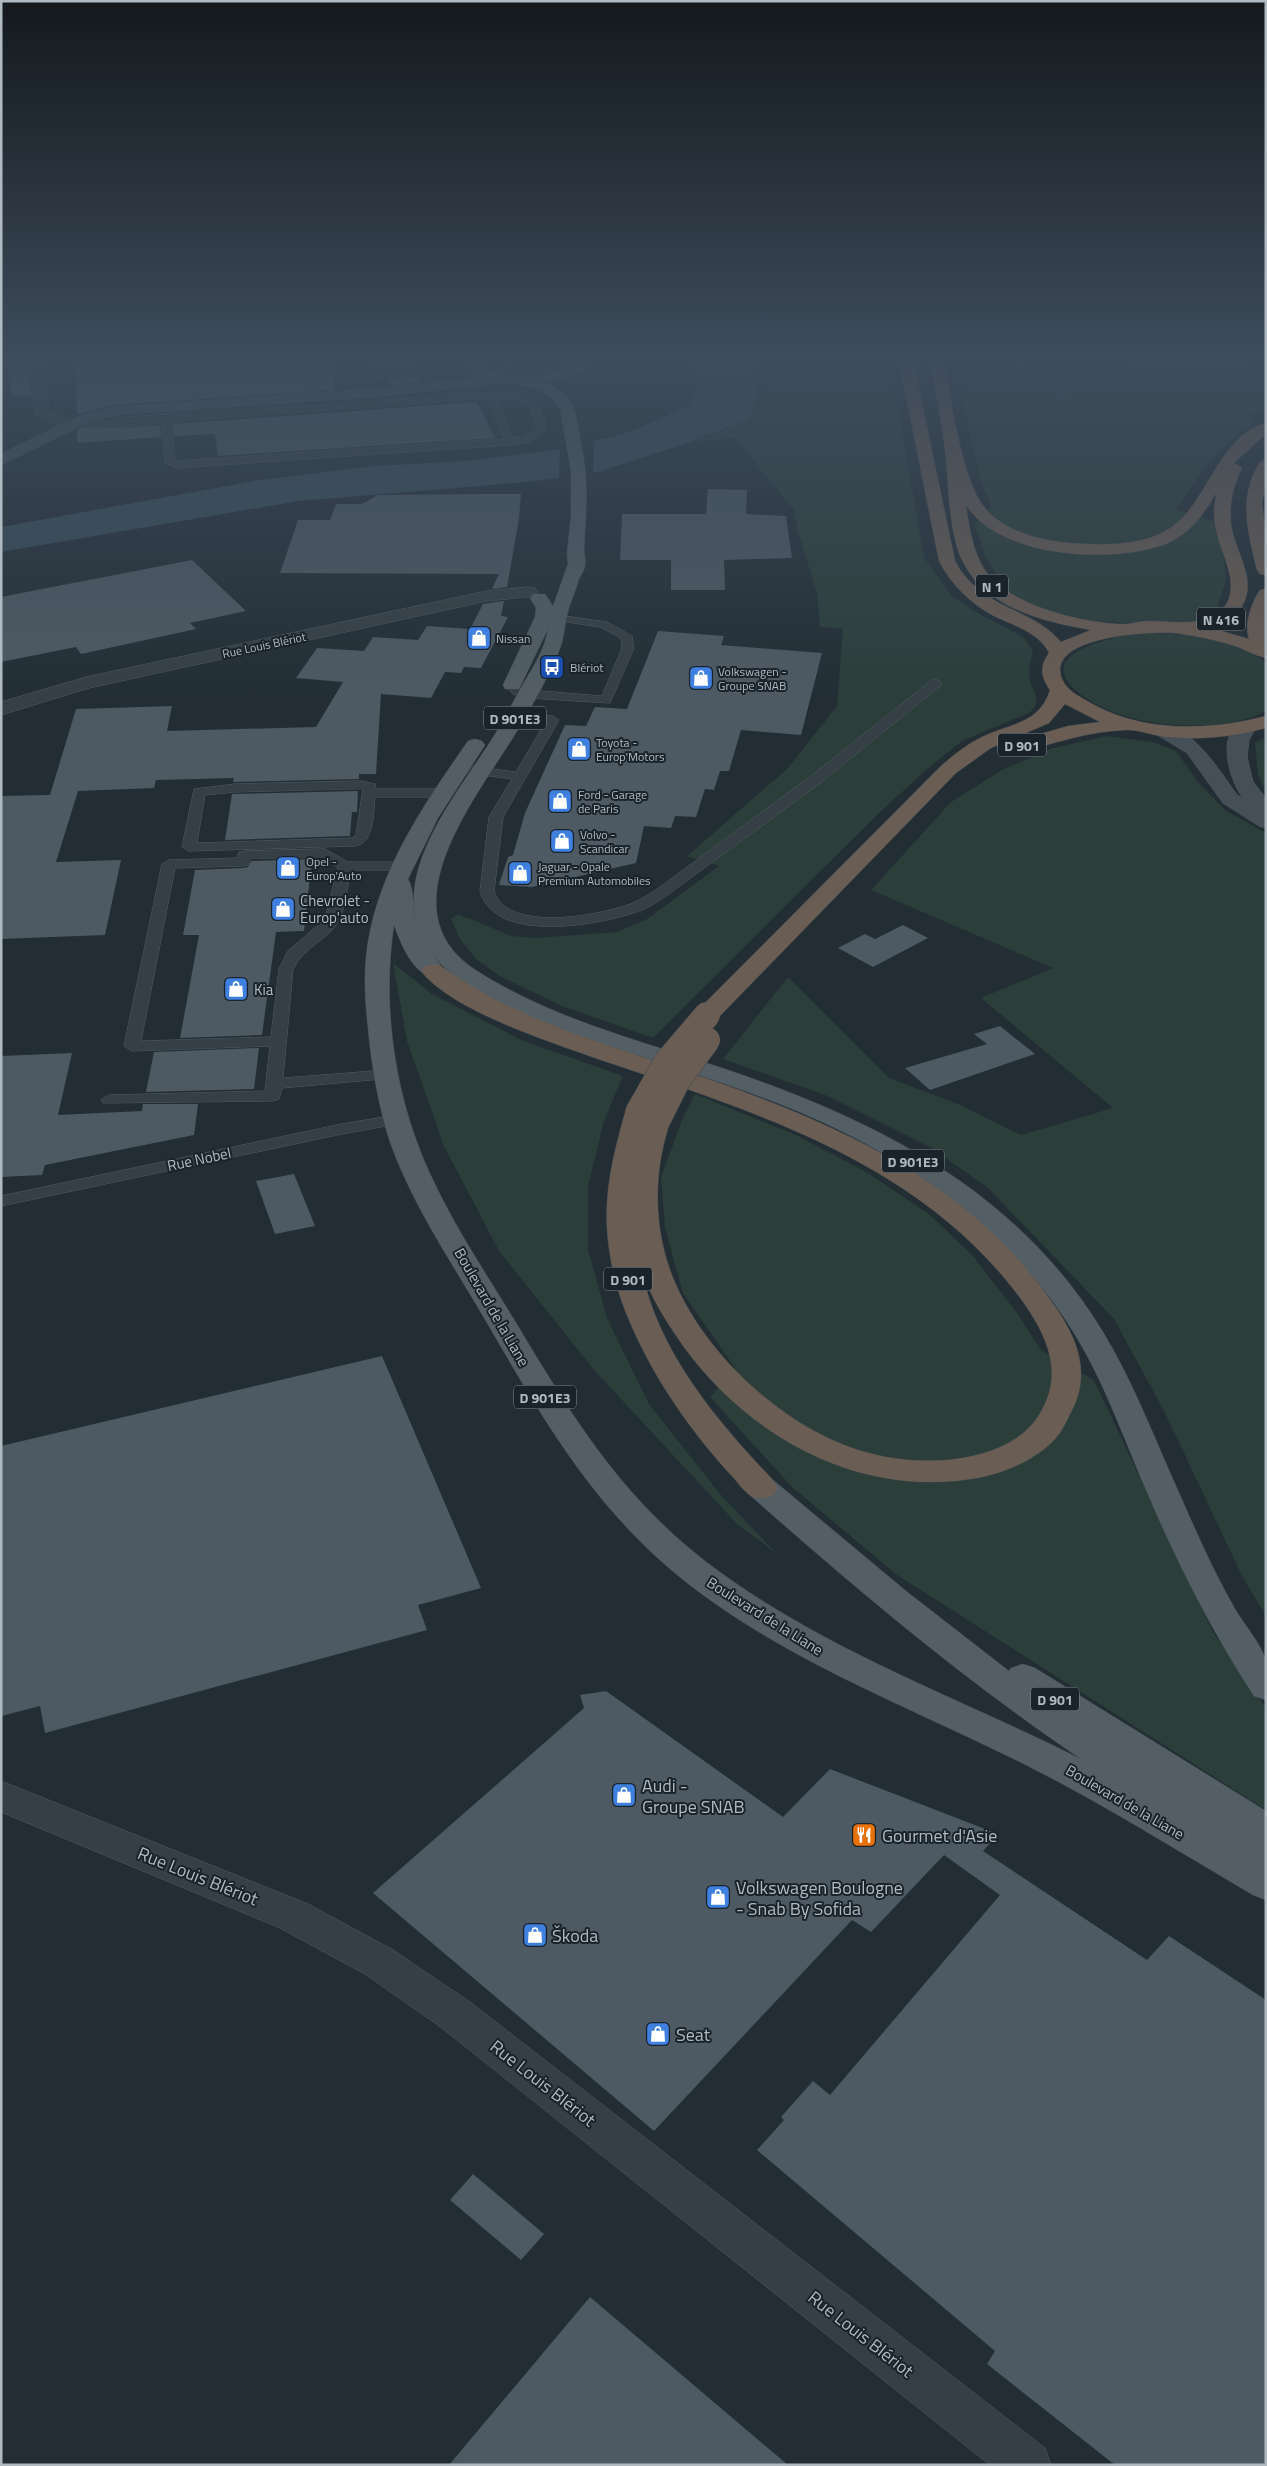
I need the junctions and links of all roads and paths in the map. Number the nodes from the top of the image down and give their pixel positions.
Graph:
1 (580, 470) edge
2 (928, 470) edge
3 (954, 470) edge
4 (961, 470) edge
5 (1222, 470) edge
6 (1233, 470) edge
7 (1263, 470) edge
8 (574, 554) junction
9 (1266, 570) edge
10 (544, 590) junction
11 (567, 592) junction
12 (1266, 594) edge
13 (1132, 629) junction
14 (1177, 629) junction
15 (1266, 652) edge
16 (1058, 653) junction
17 (936, 683) dead end
18 (520, 690) junction
19 (1060, 690) junction
20 (1, 709) edge
21 (516, 716) junction
22 (1266, 722) edge
23 (1136, 726) junction
24 (1246, 728) junction
25 (1163, 730) junction
26 (471, 768) junction
27 (519, 776) junction
28 (369, 793) junction
29 (442, 793) junction
30 (919, 801) junction
31 (1266, 808) edge
32 (1266, 822) edge
33 (345, 866) junction
34 (403, 868) junction
35 (433, 970) joint
36 (277, 1041) junction
37 (387, 1075) junction
38 (274, 1084) junction
39 (110, 1100) dead end
40 (648, 1116) junction
41 (397, 1120) junction
42 (1, 1201) edge
43 (762, 1488) joint
44 (850, 1562) junction
45 (1266, 1686) edge
46 (1, 1796) edge
47 (1266, 1830) edge
48 (1266, 1859) edge
49 (1266, 1884) edge
50 (1028, 2465) edge

1 - 8 main road, Boulevard de la Liane / D 901E3
2 - 16 highway, N 1
3 - 13 highway, N 1
4 - 5 highway
6 - 14 highway, N 416
7 - 9 highway
8 - 10 main road
8 - 11 main road, Boulevard de la Liane / D 901E3
10 - 11 main road, Boulevard de la Liane / D 901E3
10 - 11 main road
10 - 18 main road, Boulevard de la Liane / D 901E3
10 - 18 lane
10 - 20 street, Rue Louis Blériot
12 - 15 highway, N 416
13 - 14 highway
13 - 16 highway
14 - 15 highway
16 - 19 highway
17 - 27 lane
18 - 21 main road, Boulevard de la Liane / D 901E3
18 - 26 main road, Boulevard de la Liane / D 901E3
19 - 23 highway
19 - 30 highway, D 901
21 - 26 main road, Boulevard de la Liane / D 901E3
21 - 27 lane
22 - 24 highway
23 - 25 highway
23 - 30 highway, D 901
24 - 25 highway
24 - 31 street
25 - 32 street
26 - 27 lane
26 - 29 main road, Boulevard de la Liane / D 901E3
26 - 45 main road, Boulevard de la Liane / D 901E3
28 - 28 lane
28 - 29 lane
29 - 34 main road, Boulevard de la Liane / D 901E3
30 - 40 highway, D 901, bridge
33 - 34 lane
33 - 36 lane
33 - 36 lane
34 - 35 main road, D 901E3
34 - 37 main road, Boulevard de la Liane / D 901E3
35 - 40 highway, D 901E3
36 - 38 lane
37 - 38 lane
37 - 41 main road, Boulevard de la Liane / D 901E3
38 - 39 lane
40 - 43 highway, D 901
41 - 42 lane, Rue Nobel
41 - 49 main road, Boulevard de la Liane / D 901E3
43 - 44 main road, D 901
44 - 47 main road, D 901
44 - 48 main road, Boulevard de la Liane / D 901
46 - 50 street, Rue Louis Blériot

